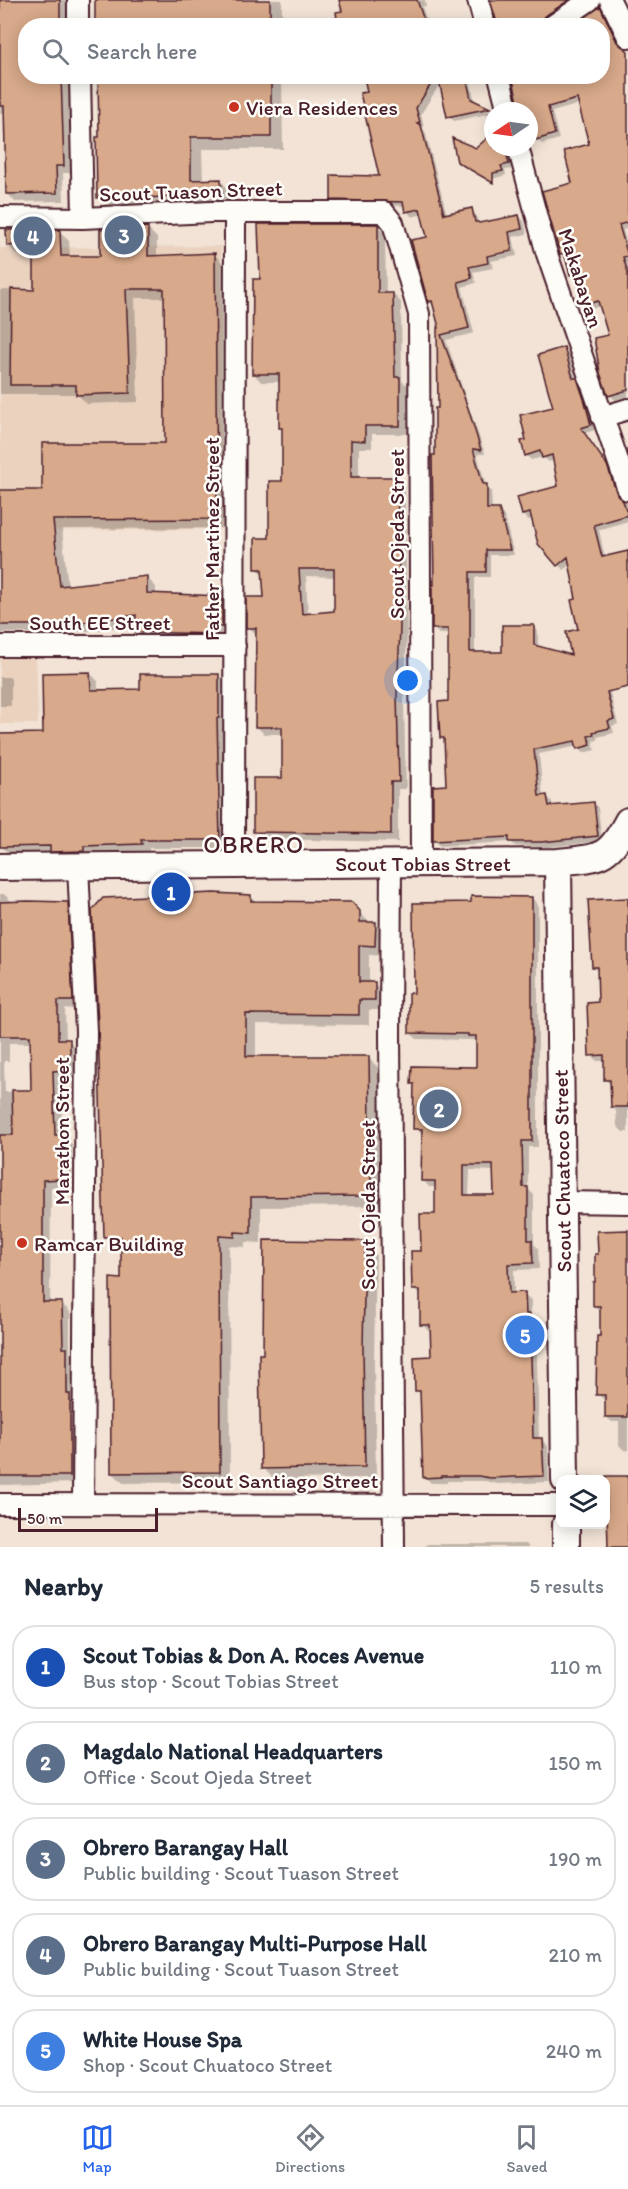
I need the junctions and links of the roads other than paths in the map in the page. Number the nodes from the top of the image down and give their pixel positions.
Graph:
1 (78, 0) edge
2 (478, 0) edge
3 (590, 0) edge
4 (609, 0) edge
5 (78, 18) edge
6 (483, 18) edge
7 (564, 18) edge
8 (628, 37) edge
9 (80, 84) edge
10 (501, 84) edge
11 (506, 102) edge
12 (520, 156) edge
13 (235, 212) junction
14 (384, 212) joint
15 (0, 217) edge
16 (83, 218) junction
17 (628, 409) edge
18 (602, 417) junction
19 (628, 490) edge
20 (0, 646) edge
21 (235, 646) junction
22 (628, 821) edge
23 (558, 862) junction
24 (391, 863) junction
25 (421, 863) junction
26 (234, 865) junction
27 (78, 866) junction
28 (0, 867) edge
29 (562, 1202) junction
30 (628, 1203) edge
31 (565, 1475) edge
32 (0, 1504) edge
33 (83, 1504) junction
34 (393, 1504) junction
35 (556, 1504) edge
36 (566, 1529) edge
37 (394, 1547) edge
38 (566, 1547) edge

1 - 5 street
2 - 6 street
3 - 7 street
4 - 8 street
9 - 16 street
10 - 11 street
12 - 18 street, Makabayan
13 - 14 street, Scout Tuason Street
13 - 16 street, Scout Tuason Street
13 - 21 street, Father Martinez Street
14 - 25 street, Scout Ojeda Street
15 - 16 street, Scout Tuason Street
17 - 18 street
18 - 19 street, Makabayan
20 - 21 street, South EE Street
21 - 26 street, Father Martinez Street
22 - 23 street, Scout Tobias Street
23 - 25 street, Scout Tobias Street
23 - 29 street, Scout Chuatoco Street
24 - 25 street, Scout Tobias Street
24 - 26 street, Scout Tobias Street
24 - 34 street, Scout Ojeda Street
26 - 27 street, Scout Tobias Street
27 - 28 street, Scout Tobias Street
27 - 33 street, Marathon Street
29 - 30 street
29 - 31 street, Scout Chuatoco Street
32 - 33 street, Scout Santiago Street
33 - 34 street, Scout Santiago Street
34 - 35 street, Scout Santiago Street
34 - 37 street, Scout Ojeda Street
36 - 38 street

